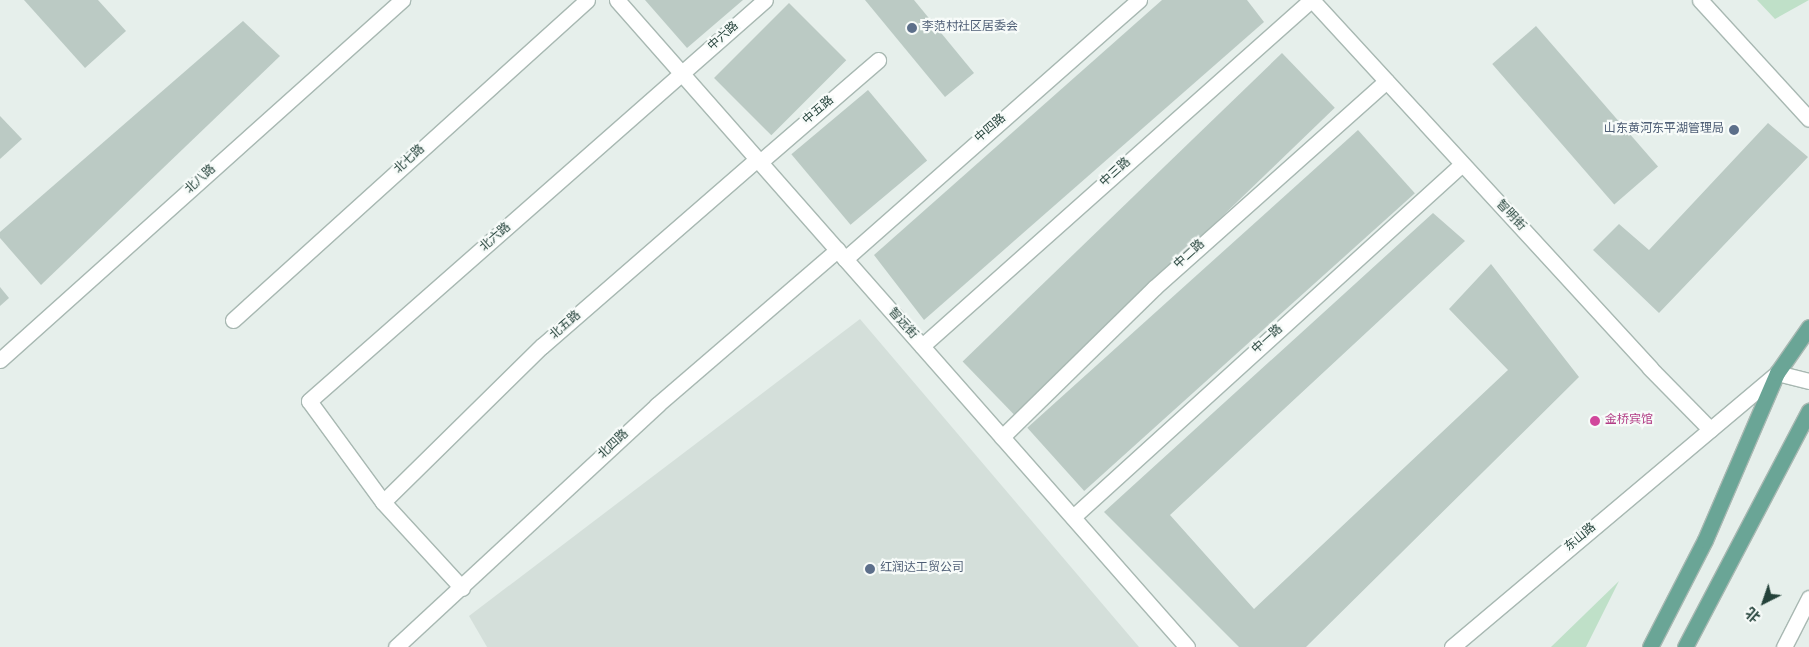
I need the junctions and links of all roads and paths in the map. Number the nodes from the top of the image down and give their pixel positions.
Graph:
1 (402, 0) edge
2 (587, 0) edge
3 (616, 0) edge
4 (765, 0) edge
5 (1139, 0) edge
6 (1311, 0) edge
7 (1700, 0) edge
8 (878, 60) dead end
9 (682, 74) junction
10 (1386, 81) junction
11 (1809, 119) edge
12 (758, 160) junction
13 (1462, 164) junction
14 (841, 254) junction
15 (233, 320) dead end
16 (1809, 327) edge
17 (922, 346) junction
18 (0, 360) edge
19 (1777, 373) junction
20 (1809, 381) edge
21 (1809, 411) edge
22 (1710, 429) junction
23 (1002, 438) junction
24 (383, 502) junction
25 (1073, 517) junction
26 (462, 588) junction
27 (1809, 598) edge
28 (396, 647) edge
29 (1188, 647) edge
30 (1452, 647) edge
31 (1650, 647) edge
32 (1684, 647) edge
33 (1784, 647) edge

1 - 18 street, 北八路
2 - 15 street, 北七路
3 - 9 street, 智远街
4 - 9 street, 中六路
5 - 14 street, 中四路
6 - 10 street, 智明街
6 - 17 street, 中三路
7 - 11 street
8 - 12 street, 中五路
9 - 12 street, 智远街
9 - 24 street, 北六路
10 - 13 street, 智明街
10 - 23 street, 中二路
12 - 14 street, 智远街
12 - 24 street, 北五路
13 - 22 street, 智明街
13 - 25 street, 中一路
14 - 17 street, 智远街
14 - 26 street, 北四路
16 - 19 main road
17 - 23 street, 智远街
19 - 20 street
19 - 22 street, 东山路
19 - 31 main road
21 - 32 main road
22 - 30 street, 东山路
23 - 25 street, 智远街
24 - 26 street
25 - 29 street, 智远街
26 - 28 street, 北四路
27 - 33 street

